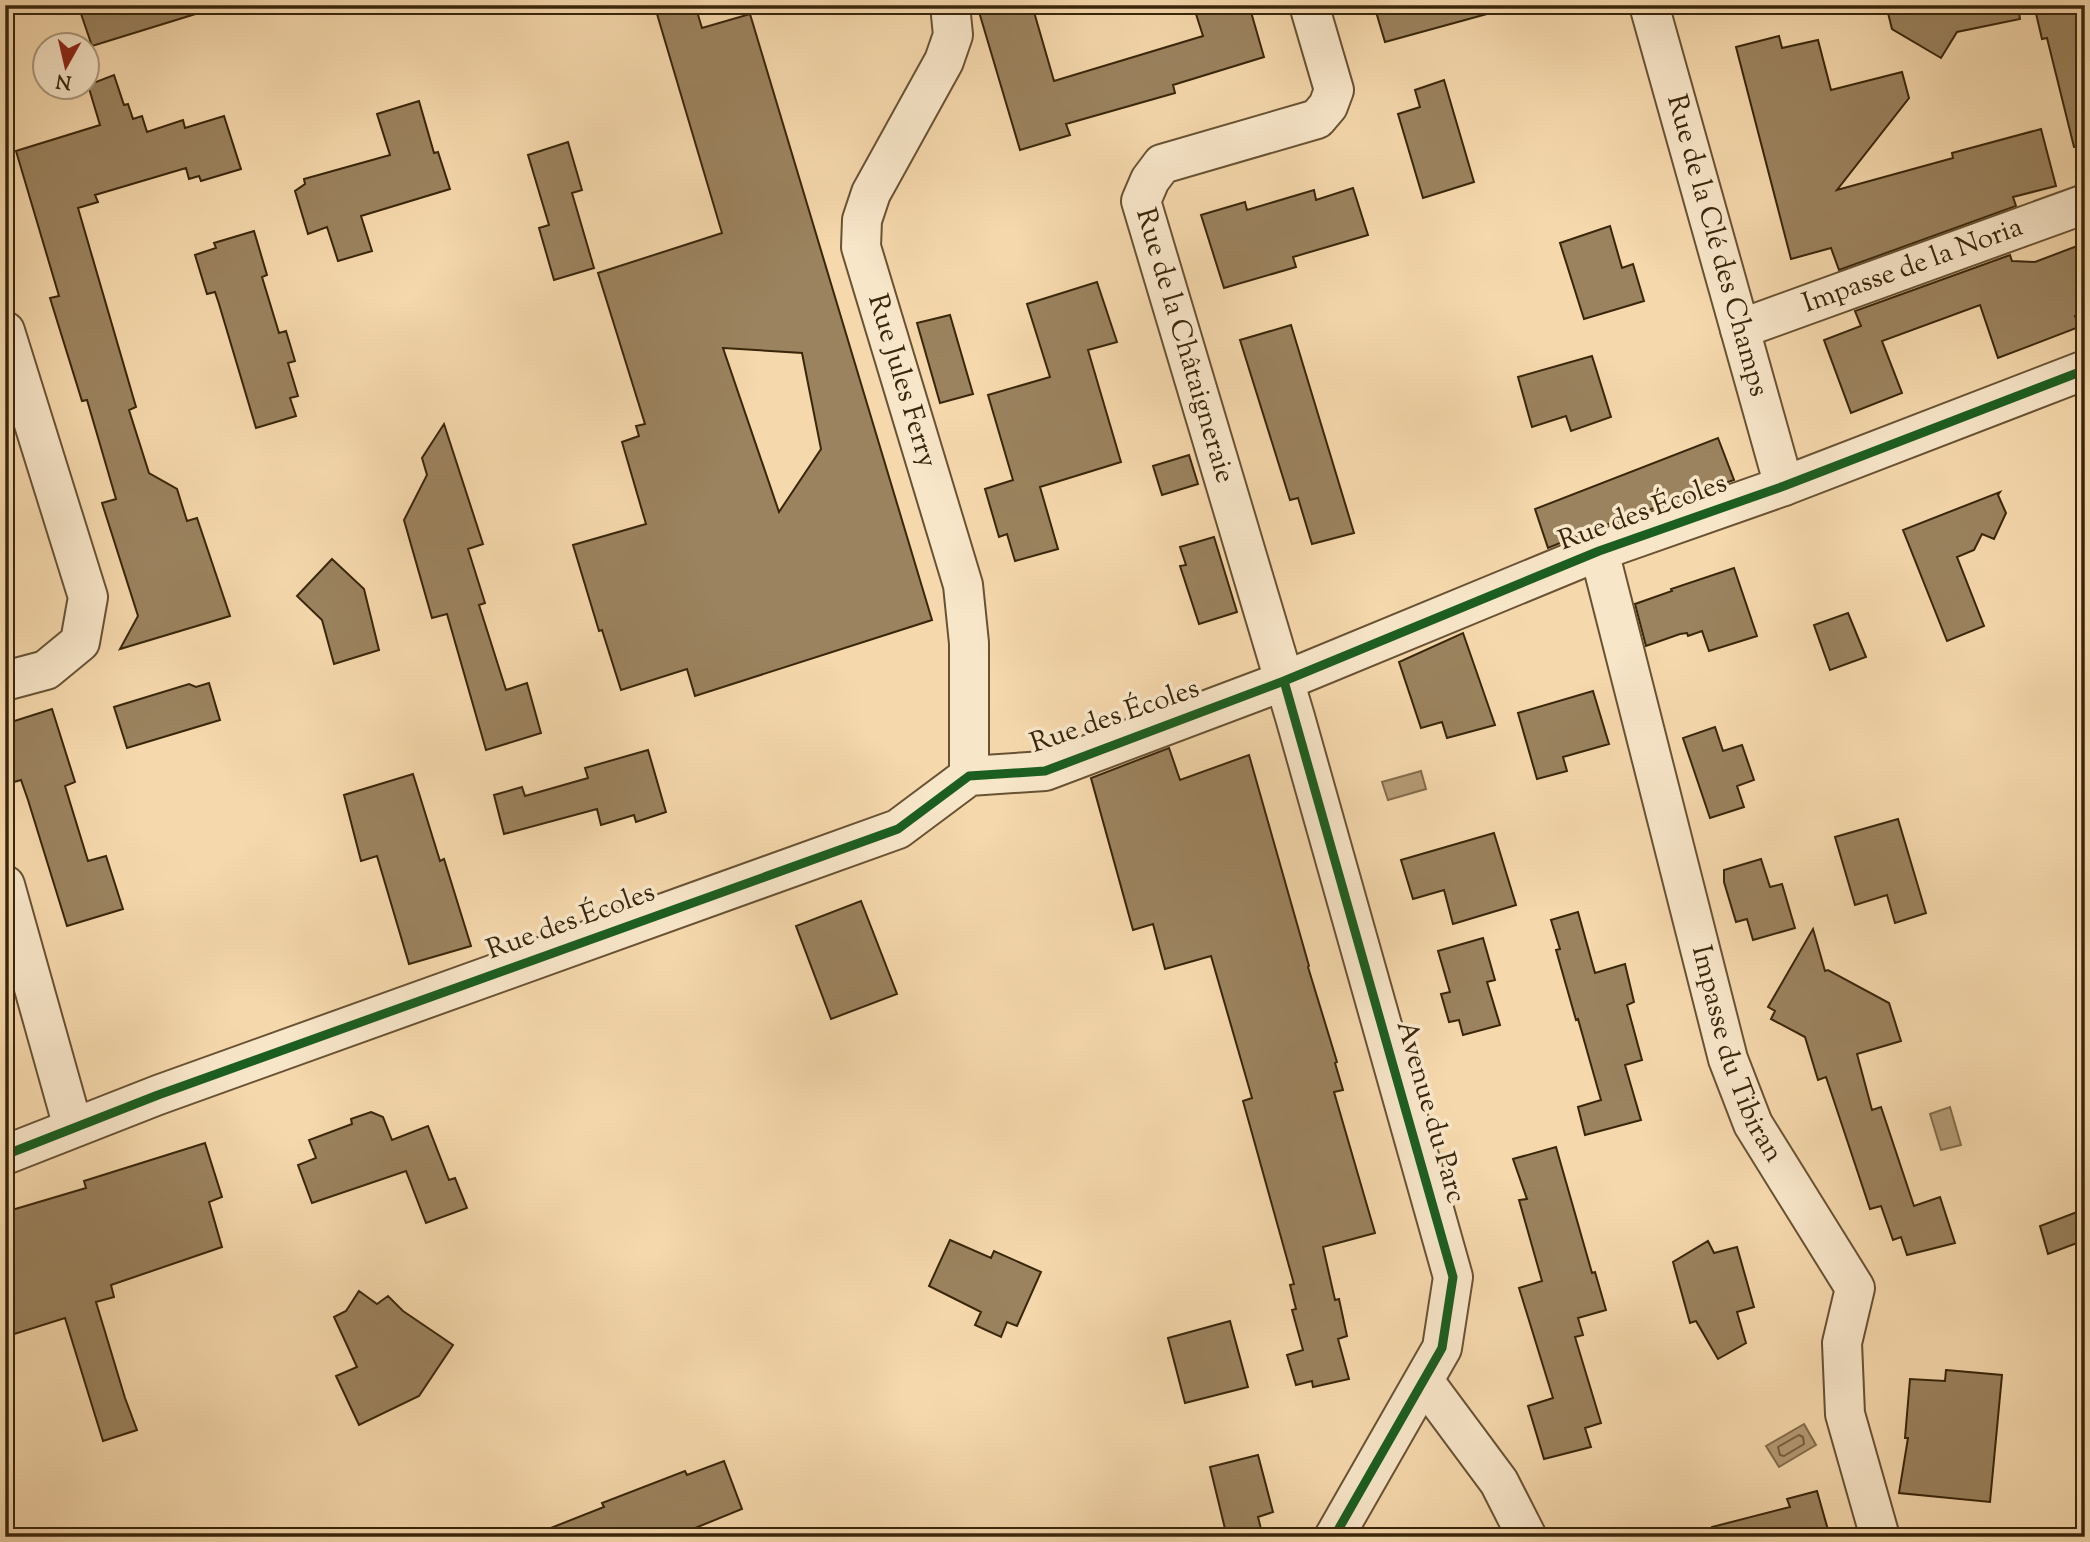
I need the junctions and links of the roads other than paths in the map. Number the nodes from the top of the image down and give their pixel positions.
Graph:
1 (950, 5) edge
2 (1309, 5) edge
3 (1649, 5) edge
4 (2085, 204) edge
5 (1740, 329) junction
6 (5, 331) edge
7 (2085, 370) edge
8 (1784, 486) junction
9 (1599, 551) junction
10 (5, 681) edge
11 (1284, 681) junction
12 (969, 776) junction
13 (5, 885) edge
14 (73, 1127) junction
15 (5, 1155) edge
16 (1424, 1381) junction
17 (1334, 1537) edge
18 (1527, 1537) edge
19 (1880, 1537) edge

1 - 12 street, Rue Jules Ferry
2 - 11 street, Rue de la Châtaigneraie
3 - 5 street, Rue de la Clé des Champs
4 - 5 street, Impasse de la Noria
5 - 8 street, Rue de la Clé des Champs
6 - 10 street
7 - 8 street, Rue des Écoles
8 - 9 street, Rue des Écoles
9 - 11 street, Rue des Écoles
9 - 19 street, Impasse du Tibiran
11 - 12 street, Rue des Écoles
11 - 16 street, Avenue du Parc
12 - 14 street, Rue des Écoles
13 - 14 street
14 - 15 street, Rue des Écoles
16 - 17 street, Avenue du Parc
16 - 18 street

